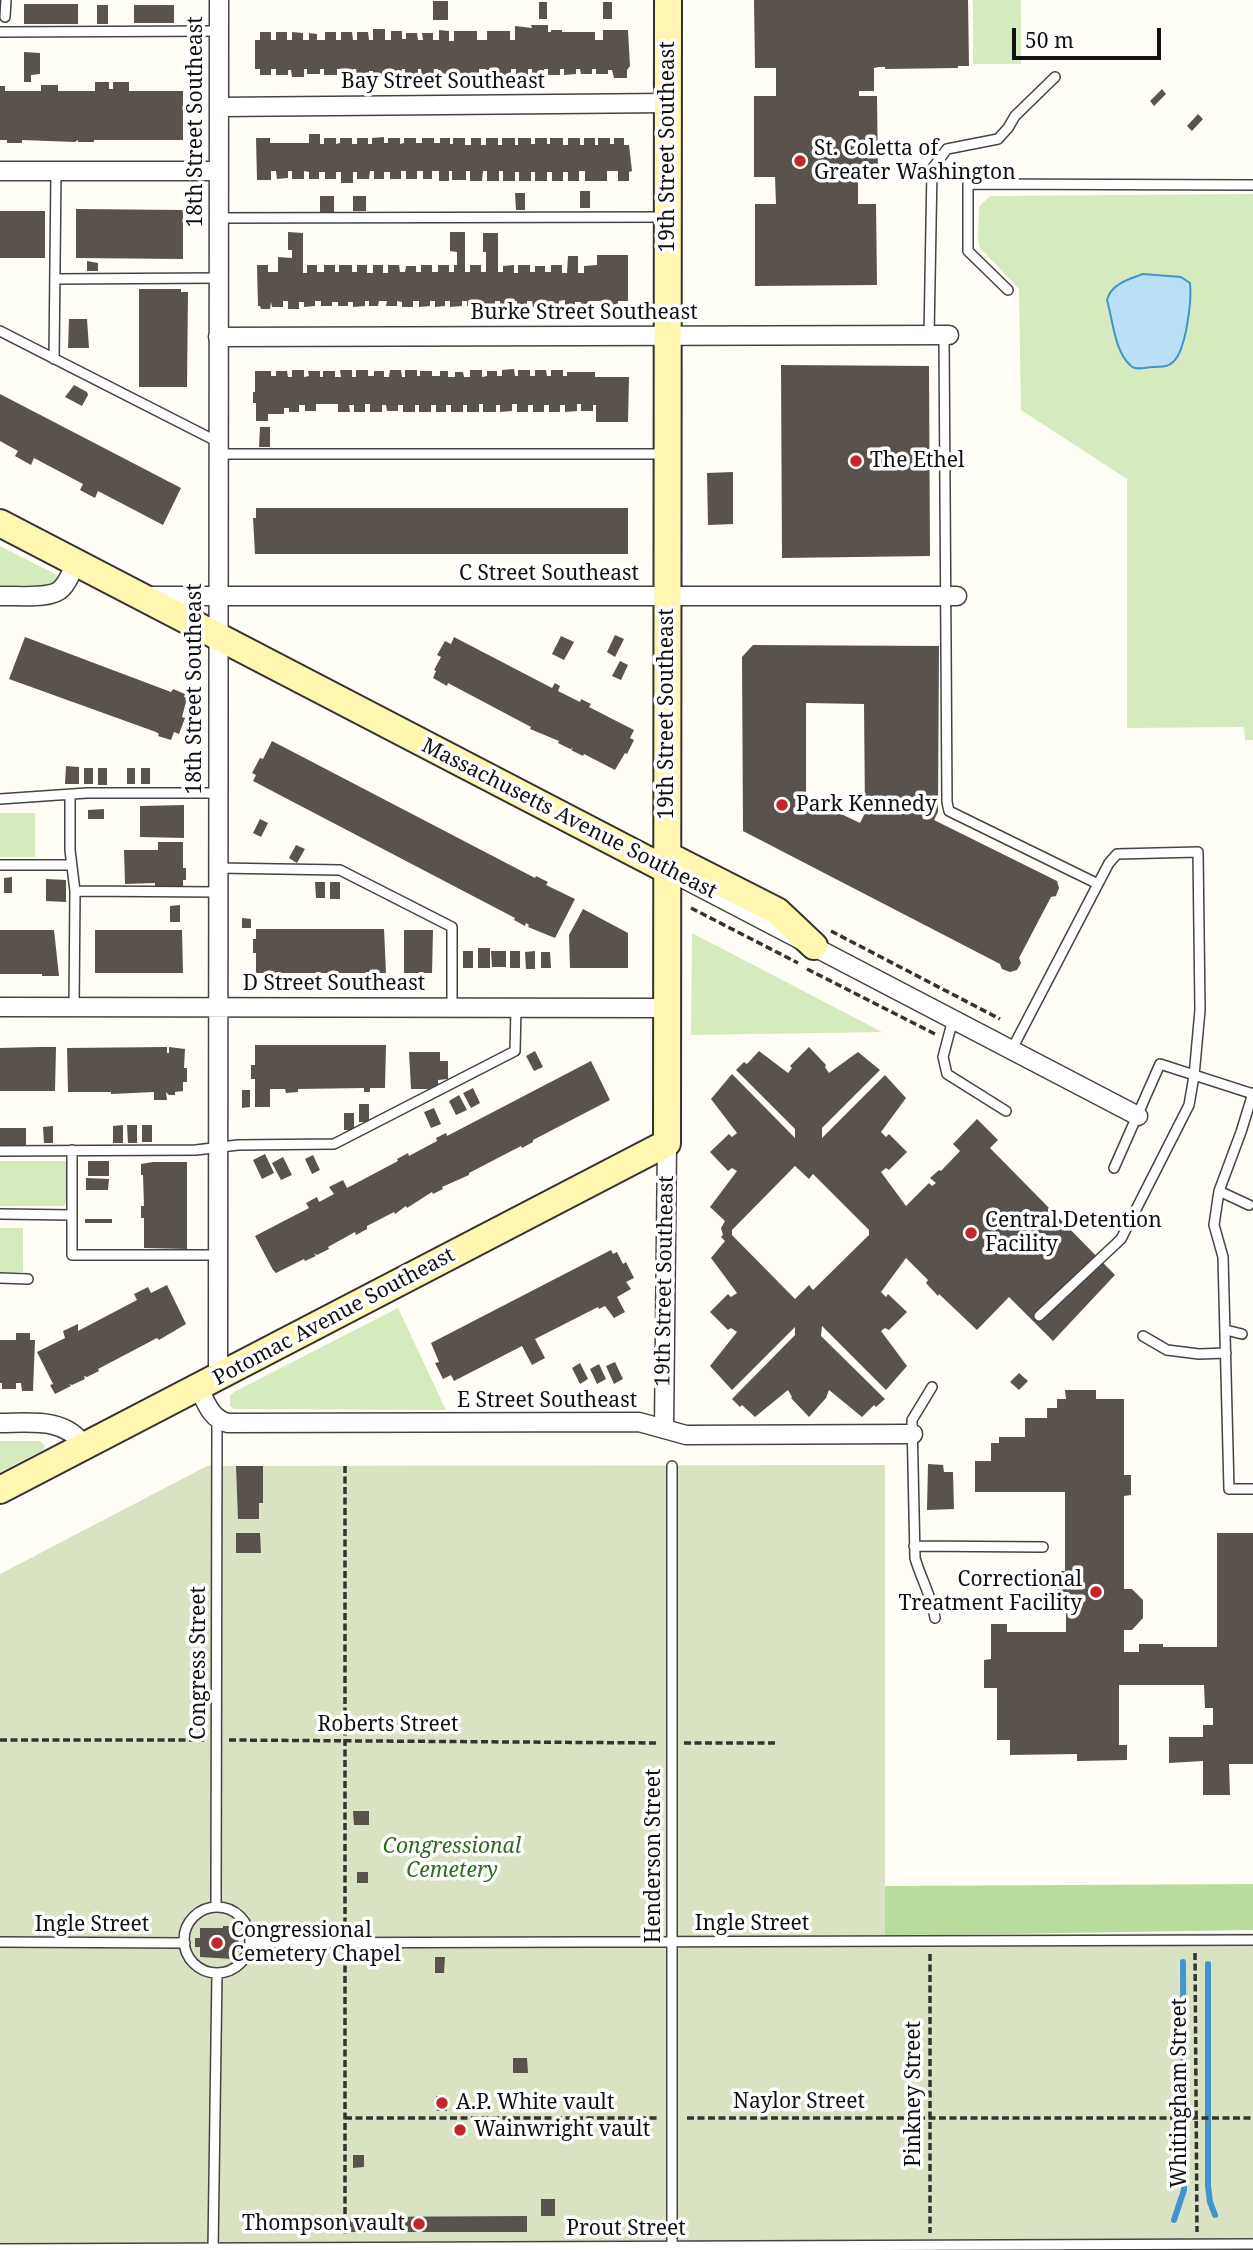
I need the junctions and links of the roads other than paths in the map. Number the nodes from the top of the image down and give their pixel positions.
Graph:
1 (6, 0) edge
2 (219, 0) edge
3 (668, 0) edge
4 (5, 17) dead end
5 (219, 31) junction
6 (0, 32) edge
7 (1055, 76) dead end
8 (668, 103) junction
9 (219, 107) junction
10 (218, 171) junction
11 (0, 172) edge
12 (57, 172) junction
13 (1253, 185) edge
14 (218, 218) junction
15 (668, 218) junction
16 (218, 278) junction
17 (55, 279) junction
18 (1008, 290) dead end
19 (0, 331) edge
20 (667, 336) junction
21 (941, 336) junction
22 (218, 337) junction
23 (54, 359) junction
24 (218, 448) junction
25 (667, 454) junction
26 (0, 523) edge
27 (76, 562) junction
28 (0, 596) edge
29 (140, 596) junction
30 (667, 596) junction
31 (952, 596) junction
32 (218, 597) junction
33 (218, 637) junction
34 (218, 793) junction
35 (69, 795) junction
36 (0, 799) edge
37 (667, 862) junction
38 (0, 865) edge
39 (71, 865) junction
40 (218, 868) junction
41 (1098, 884) junction
42 (75, 891) junction
43 (218, 892) junction
44 (817, 936) joint
45 (74, 1006) junction
46 (0, 1007) edge
47 (218, 1007) junction
48 (452, 1007) junction
49 (516, 1007) junction
50 (667, 1007) junction
51 (953, 1019) junction
52 (1012, 1049) junction
53 (1195, 1076) junction
54 (1253, 1094) edge
55 (1006, 1111) dead end
56 (1138, 1116) junction
57 (667, 1143) junction
58 (217, 1147) junction
59 (72, 1150) junction
60 (0, 1151) edge
61 (1114, 1168) dead end
62 (1219, 1191) junction
63 (1250, 1205) dead end
64 (0, 1214) edge
65 (72, 1214) junction
66 (217, 1255) junction
67 (0, 1279) edge
68 (28, 1279) dead end
69 (1039, 1316) dead end
70 (1226, 1330) junction
71 (1242, 1334) dead end
72 (1143, 1336) dead end
73 (1226, 1353) junction
74 (208, 1383) junction
75 (932, 1387) dead end
76 (217, 1419) junction
77 (0, 1423) edge
78 (664, 1429) junction
79 (913, 1434) junction
80 (84, 1446) junction
81 (672, 1465) dead end
82 (1253, 1489) edge
83 (0, 1490) edge
84 (914, 1546) junction
85 (1044, 1547) dead end
86 (935, 1618) dead end
87 (216, 1907) junction
88 (1253, 1940) edge
89 (0, 1942) edge
90 (672, 1942) junction
91 (185, 1943) junction
92 (250, 1943) junction
93 (217, 1973) junction
94 (1253, 2244) edge
95 (672, 2247) junction
96 (0, 2249) edge
97 (213, 2249) edge

1 - 4 lane
2 - 5 street, 18th Street Southeast
3 - 8 main road, 19th Street Southeast
5 - 6 lane
5 - 9 street, 18th Street Southeast
7 - 21 lane
8 - 9 street, Bay Street Southeast
8 - 15 main road, 19th Street Southeast
9 - 10 street, 18th Street Southeast
10 - 12 street
10 - 14 street, 18th Street Southeast
11 - 12 street
12 - 17 lane
13 - 18 lane
14 - 15 lane
14 - 16 street, 18th Street Southeast
15 - 20 main road, 19th Street Southeast
16 - 17 lane
16 - 22 street, 18th Street Southeast
17 - 23 lane
19 - 23 lane
20 - 21 street, Burke Street Southeast
20 - 22 street, Burke Street Southeast
20 - 25 main road, 19th Street Southeast
21 - 31 lane
22 - 24 street, 18th Street Southeast
23 - 24 lane
24 - 25 lane
24 - 32 street, 18th Street Southeast
25 - 30 main road, 19th Street Southeast
26 - 27 main road, Massachusetts Avenue Southeast
27 - 28 street
27 - 29 main road, Massachusetts Avenue Southeast
29 - 32 street, C Street Southeast
29 - 33 main road, Massachusetts Avenue Southeast
30 - 31 street, C Street Southeast
30 - 32 street, C Street Southeast
30 - 37 main road, 19th Street Southeast
31 - 41 lane
32 - 33 street, 18th Street Southeast
33 - 34 street, 18th Street Southeast
33 - 37 main road, Massachusetts Avenue Southeast
34 - 35 lane
34 - 40 street, 18th Street Southeast
35 - 36 lane
35 - 39 lane
37 - 44 main road, Massachusetts Avenue Southeast
37 - 50 main road, 19th Street Southeast
38 - 39 lane
39 - 42 lane
40 - 43 street, 18th Street Southeast
40 - 48 lane
41 - 52 lane
41 - 53 lane
42 - 43 lane
42 - 45 lane
43 - 47 street, 18th Street Southeast
44 - 51 street
45 - 46 street, D Street Southeast
45 - 47 street, D Street Southeast
47 - 48 street, D Street Southeast
47 - 58 street, 18th Street Southeast
48 - 49 street, D Street Southeast
49 - 50 street, D Street Southeast
49 - 58 lane
50 - 57 main road, 19th Street Southeast
51 - 52 street
51 - 55 lane
52 - 56 street
53 - 54 lane
53 - 56 lane
53 - 69 lane
54 - 62 lane
56 - 61 lane
57 - 74 main road, Potomac Avenue Southeast
57 - 78 street, 19th Street Southeast
58 - 59 lane
58 - 66 street, 18th Street Southeast
59 - 60 lane
59 - 65 lane
62 - 63 lane
62 - 70 lane
64 - 65 lane
65 - 66 lane
66 - 74 street, 18th Street Southeast
67 - 68 lane
70 - 71 lane
70 - 73 lane
72 - 73 lane
73 - 82 lane
74 - 76 street
74 - 80 main road, Potomac Avenue Southeast
75 - 79 lane
76 - 78 street, E Street Southeast
76 - 87 lane, Congress Street
77 - 80 street
78 - 79 street, E Street Southeast
79 - 84 lane
80 - 83 main road, Potomac Avenue Southeast
81 - 90 lane, Henderson Street
84 - 85 lane
84 - 86 lane
87 - 91 lane
87 - 92 lane
88 - 90 lane, Ingle Street
89 - 91 lane, Ingle Street
90 - 92 lane, Ingle Street
90 - 95 lane, Henderson Street
91 - 93 lane
92 - 93 lane
93 - 97 lane
94 - 95 lane, Prout Street
95 - 97 lane, Prout Street
96 - 97 lane, Prout Street

